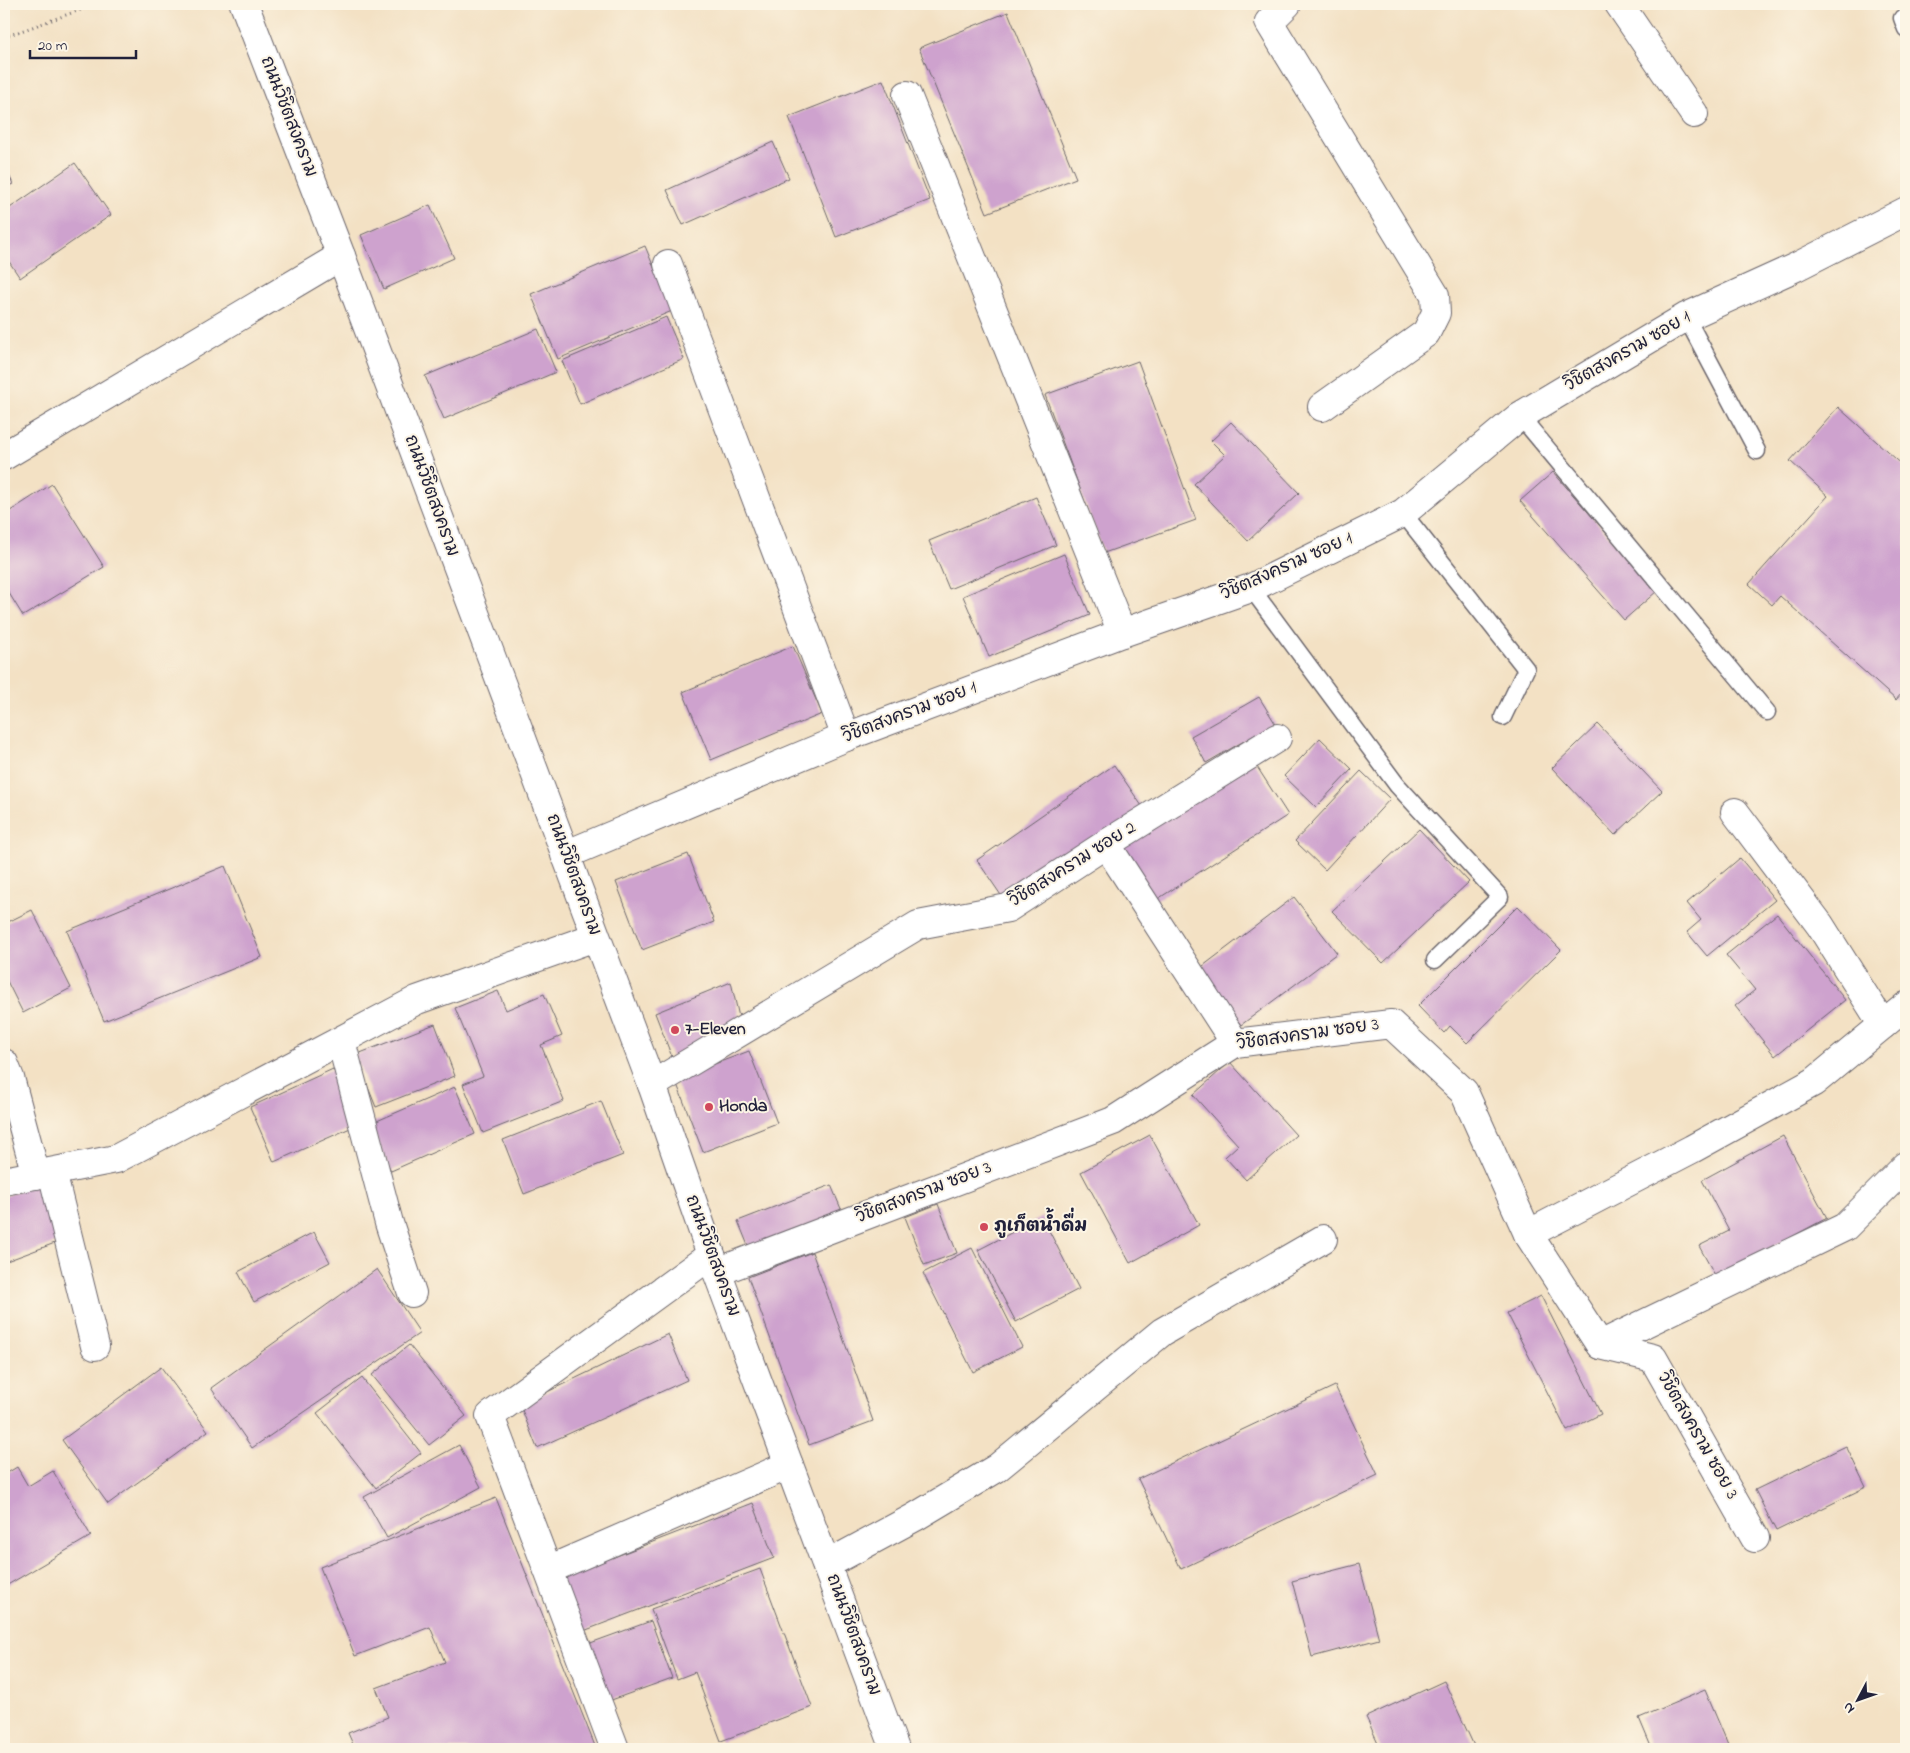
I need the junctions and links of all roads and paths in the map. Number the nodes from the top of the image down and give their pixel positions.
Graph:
1 (97, 4) edge
2 (244, 4) edge
3 (1287, 4) edge
4 (1619, 4) edge
5 (4, 37) edge
6 (907, 95) dead end
7 (1694, 114) dead end
8 (1906, 211) edge
9 (341, 256) junction
10 (668, 264) dead end
11 (1686, 317) junction
12 (1322, 407) dead end
13 (1520, 416) junction
14 (1757, 451) dead end
15 (4, 456) edge
16 (1403, 514) junction
17 (1252, 588) junction
18 (1122, 632) junction
19 (1767, 712) dead end
20 (1503, 718) dead end
21 (846, 737) junction
22 (1277, 738) dead end
23 (1735, 812) dead end
24 (1106, 844) junction
25 (565, 855) junction
26 (595, 937) junction
27 (1435, 960) dead end
28 (1906, 1006) edge
29 (1883, 1025) junction
30 (341, 1041) junction
31 (1235, 1043) junction
32 (4, 1064) edge
33 (652, 1085) junction
34 (1906, 1166) edge
35 (44, 1174) junction
36 (4, 1180) edge
37 (1528, 1234) junction
38 (1323, 1239) dead end
39 (714, 1264) junction
40 (412, 1293) dead end
41 (1600, 1345) junction
42 (95, 1346) dead end
43 (789, 1465) junction
44 (1755, 1538) dead end
45 (826, 1565) junction
46 (548, 1570) junction
47 (615, 1749) edge
48 (895, 1749) edge

1 - 5 path
2 - 9 street, ถนนวิชิตสงคราม
3 - 12 street
4 - 7 street
6 - 18 street
8 - 11 street, วิชิตสงคราม ซอย 1
9 - 15 street
9 - 25 street, ถนนวิชิตสงคราม
10 - 21 street
11 - 13 street, วิชิตสงคราม ซอย 1
11 - 14 lane
13 - 16 street, วิชิตสงคราม ซอย 1
13 - 19 lane
16 - 17 street, วิชิตสงคราม ซอย 1
16 - 20 lane
17 - 18 street, วิชิตสงคราม ซอย 1
17 - 27 lane
18 - 21 street, วิชิตสงคราม ซอย 1
21 - 25 street, วิชิตสงคราม ซอย 1
22 - 24 street, วิชิตสงคราม ซอย 2
23 - 29 street
24 - 31 street
24 - 33 street, วิชิตสงคราม ซอย 2
25 - 26 street, ถนนวิชิตสงคราม
26 - 30 street
26 - 33 street, ถนนวิชิตสงคราม
28 - 29 street
29 - 37 street
30 - 35 street
30 - 40 street
31 - 37 street, วิชิตสงคราม ซอย 3
31 - 39 street, วิชิตสงคราม ซอย 3
32 - 35 street
33 - 39 street, ถนนวิชิตสงคราม
34 - 41 street
35 - 36 street
35 - 42 street
37 - 41 street, วิชิตสงคราม ซอย 3
38 - 45 street
39 - 43 street, ถนนวิชิตสงคราม
39 - 46 street, วิชิตสงคราม ซอย 3
41 - 44 street, วิชิตสงคราม ซอย 3
43 - 45 street, ถนนวิชิตสงคราม
43 - 46 street
45 - 48 street, ถนนวิชิตสงคราม
46 - 47 street

